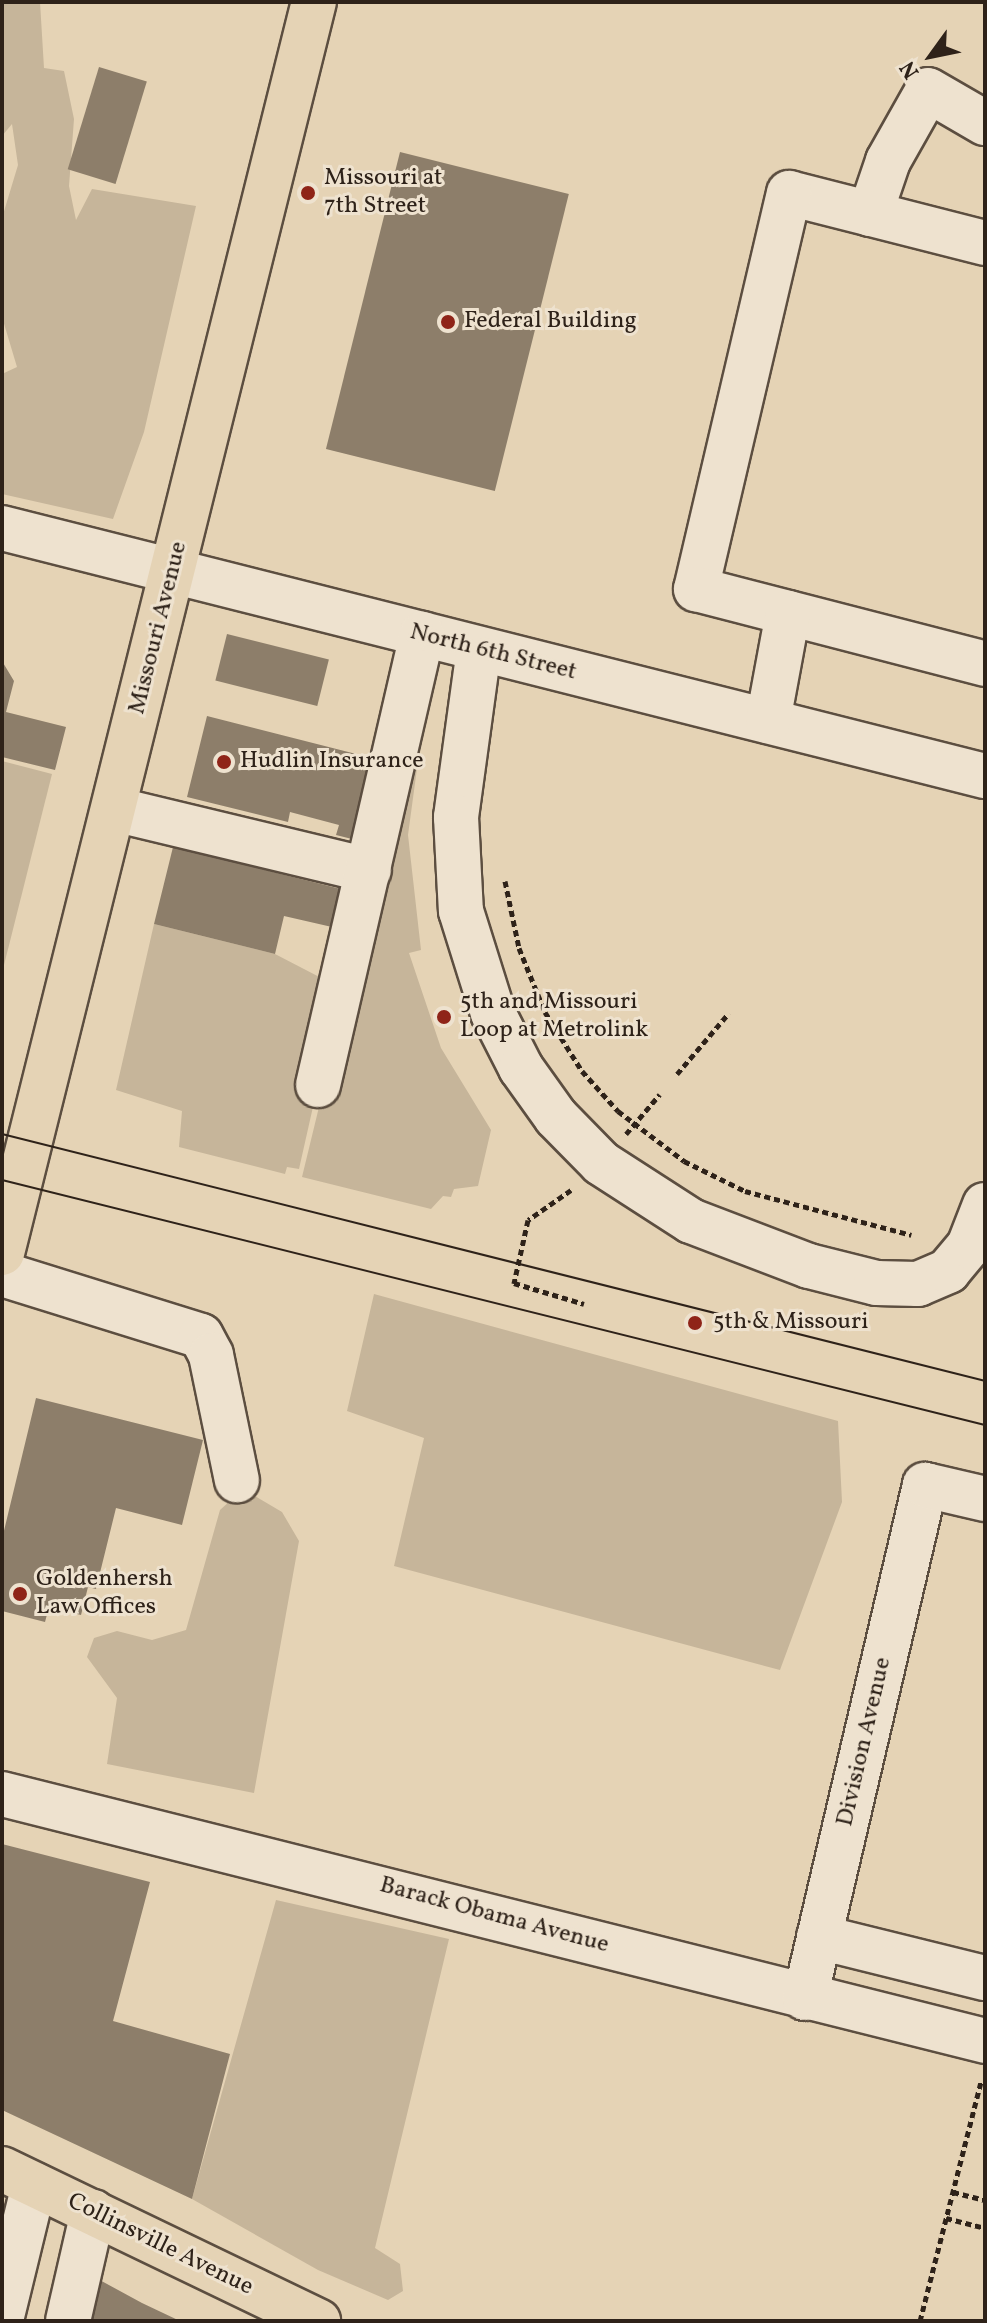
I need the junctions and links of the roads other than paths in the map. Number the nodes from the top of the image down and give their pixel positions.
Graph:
1 (314, 2) edge
2 (985, 123) edge
3 (870, 214) junction
4 (985, 243) edge
5 (2, 528) edge
6 (173, 571) junction
7 (788, 613) junction
8 (422, 634) junction
9 (479, 649) junction
10 (985, 664) edge
11 (768, 721) junction
12 (985, 776) edge
13 (114, 809) junction
14 (369, 870) junction
15 (318, 1085) dead end
16 (985, 1205) edge
17 (2, 1253) edge
18 (2, 1274) edge
19 (237, 1480) dead end
20 (985, 1499) edge
21 (2, 1794) edge
22 (819, 1937) junction
23 (985, 1978) edge
24 (805, 1998) junction
25 (985, 2041) edge
26 (18, 2177) edge
27 (93, 2212) junction
28 (2, 2316) edge
29 (68, 2321) edge
30 (318, 2321) edge

1 - 6 main road, Missouri Avenue
2 - 3 street
3 - 4 street
3 - 7 street
5 - 6 street, North 6th Street
6 - 8 street, North 6th Street
6 - 13 main road, Missouri Avenue
7 - 10 street
7 - 11 street
8 - 9 street, North 6th Street
8 - 14 street
9 - 11 street, North 6th Street
9 - 16 street
11 - 12 street, North 6th Street
13 - 14 street
13 - 17 main road, Missouri Avenue
14 - 15 street
18 - 19 street
20 - 22 street, Division Avenue
21 - 24 street, Barack Obama Avenue
22 - 23 street
22 - 24 street, Division Avenue
24 - 25 street, Barack Obama Avenue
26 - 27 main road, Collinsville Avenue
26 - 28 street
27 - 29 street
27 - 30 main road, Collinsville Avenue

